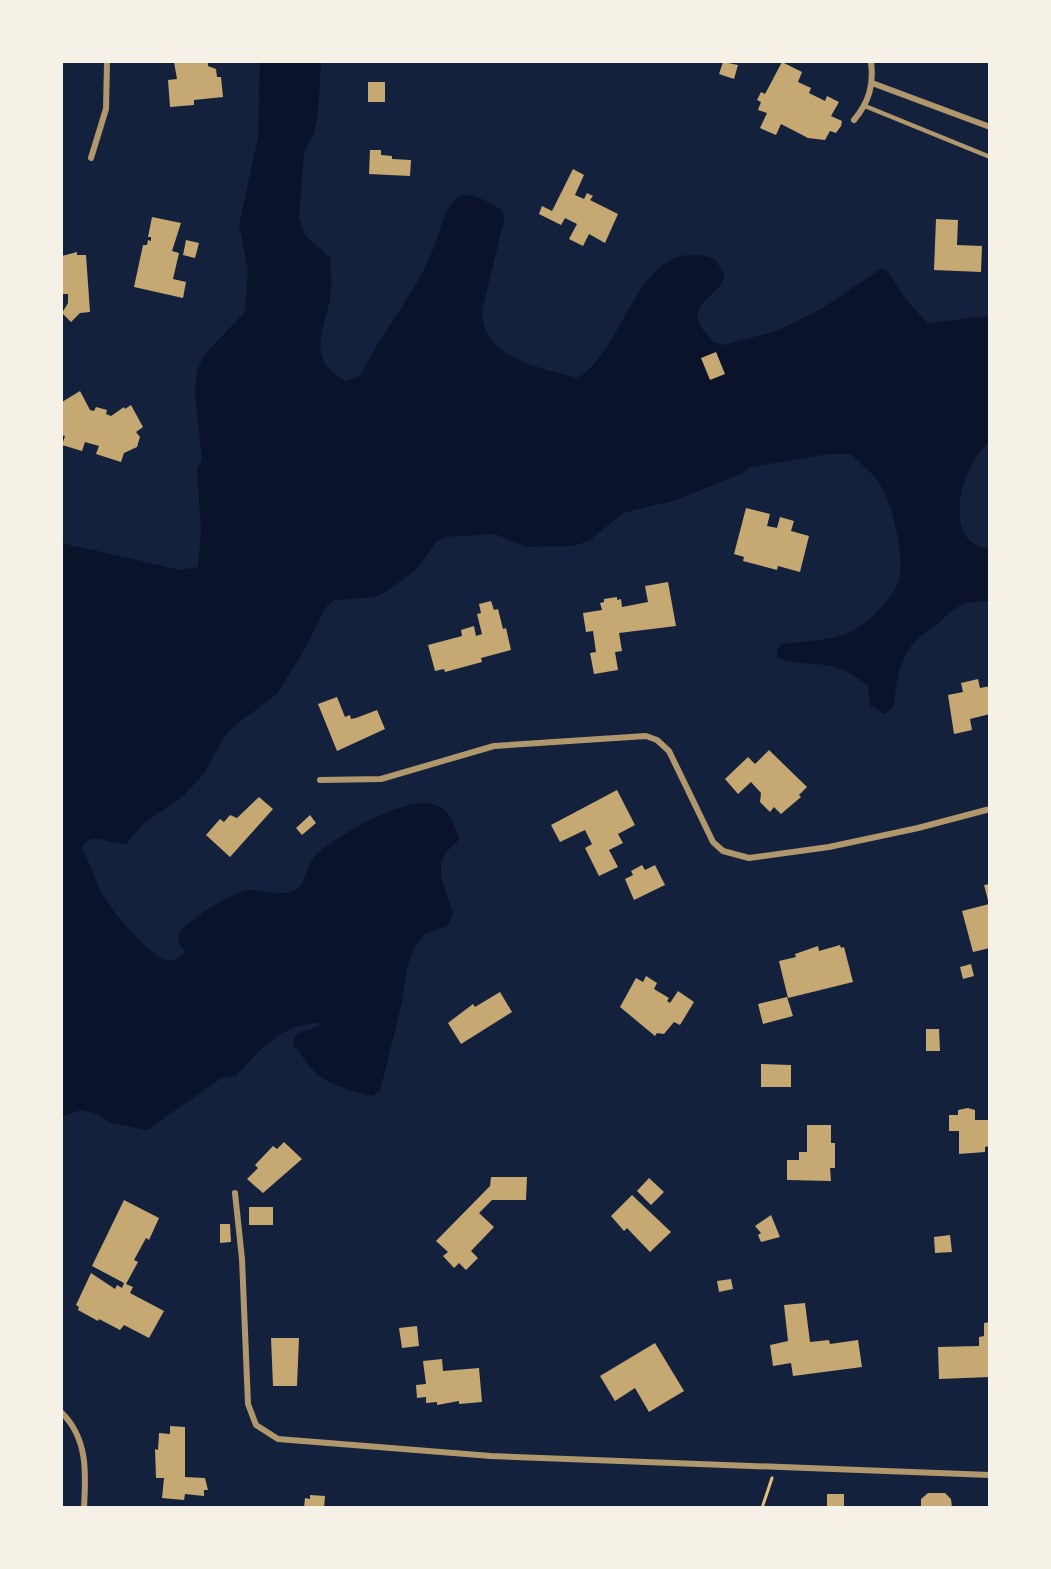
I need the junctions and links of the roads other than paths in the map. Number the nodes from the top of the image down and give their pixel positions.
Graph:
1 (107, 62) edge
2 (871, 62) edge
3 (872, 82) junction
4 (865, 105) junction
5 (854, 120) dead end
6 (990, 127) edge
7 (990, 157) edge
8 (91, 158) dead end
9 (320, 780) dead end
10 (990, 809) edge
11 (235, 1192) dead end
12 (62, 1413) edge
13 (990, 1475) edge
14 (84, 1508) edge

1 - 8 street
2 - 3 street
3 - 4 street
3 - 6 street
4 - 5 street
4 - 7 lane
9 - 10 street
11 - 13 street
12 - 14 street

